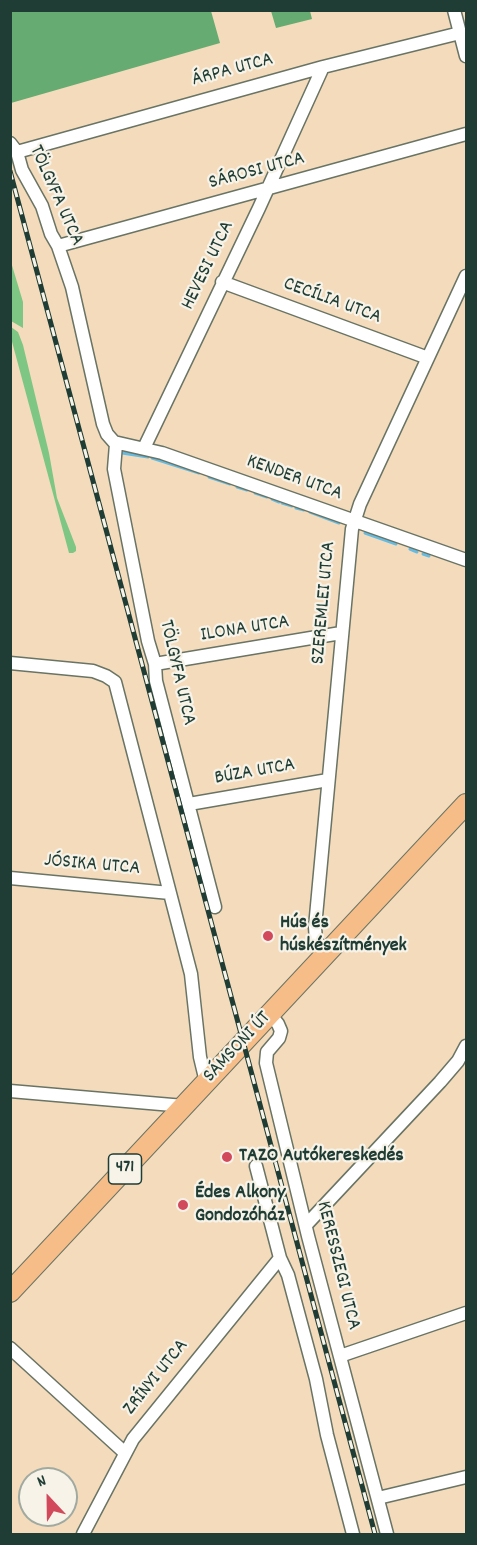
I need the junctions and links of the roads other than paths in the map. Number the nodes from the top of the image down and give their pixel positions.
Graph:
1 (454, 10) edge
2 (460, 33) junction
3 (466, 56) edge
4 (323, 67) junction
5 (466, 135) edge
6 (14, 148) edge
7 (266, 190) junction
8 (58, 246) junction
9 (466, 276) edge
10 (222, 282) junction
11 (428, 358) junction
12 (112, 441) junction
13 (144, 448) junction
14 (354, 521) junction
15 (466, 560) edge
16 (341, 633) junction
17 (10, 663) edge
18 (155, 664) junction
19 (328, 780) junction
20 (189, 804) junction
21 (463, 814) edge
22 (10, 878) edge
23 (170, 892) junction
24 (215, 907) dead end
25 (327, 953) junction
26 (270, 1014) junction
27 (466, 1046) edge
28 (206, 1082) junction
29 (10, 1091) edge
30 (184, 1106) junction
31 (256, 1166) dead end
32 (306, 1225) junction
33 (280, 1258) junction
34 (10, 1292) edge
35 (466, 1313) edge
36 (10, 1348) edge
37 (340, 1356) junction
38 (124, 1452) junction
39 (466, 1477) edge
40 (378, 1498) junction
41 (83, 1534) edge
42 (354, 1534) edge
43 (387, 1534) edge

1 - 2 street
2 - 3 street
2 - 4 street, ÁRPA UTCA
4 - 6 street, ÁRPA UTCA
4 - 7 street, HEVESI UTCA
5 - 7 street, SÁROSI UTCA
6 - 8 street, TÖLGYFA UTCA
7 - 8 street, SÁROSI UTCA
7 - 10 street, HEVESI UTCA
8 - 12 street, TÖLGYFA UTCA
9 - 11 street, SZEREMLEI UTCA
10 - 11 street, CECÍLIA UTCA
10 - 13 street, HEVESI UTCA
11 - 14 street, SZEREMLEI UTCA
12 - 13 street, KENDER UTCA
12 - 18 street, TÖLGYFA UTCA
13 - 14 street, KENDER UTCA
14 - 15 street, KENDER UTCA
14 - 16 street, SZEREMLEI UTCA
16 - 18 street, ILONA UTCA
16 - 19 street, SZEREMLEI UTCA
17 - 23 street
18 - 20 street, TÖLGYFA UTCA
19 - 20 street, BÚZA UTCA
19 - 25 street, SZEREMLEI UTCA
20 - 24 street, TÖLGYFA UTCA
21 - 25 main road, SÁMSONI ÚT / 471
22 - 23 street, JÓSIKA UTCA
23 - 28 street
25 - 26 main road, SÁMSONI ÚT / 471
26 - 28 main road, SÁMSONI ÚT / 471
26 - 32 street, KERESSZEGI UTCA
27 - 32 street
28 - 30 main road, SÁMSONI ÚT / 471
29 - 30 street
30 - 34 main road, SÁMSONI ÚT / 471
31 - 33 street
32 - 37 street, KERESSZEGI UTCA
33 - 38 street, ZRÍNYI UTCA
33 - 42 street
35 - 37 street
36 - 38 street
37 - 40 street, KERESSZEGI UTCA
38 - 41 street, ZRÍNYI UTCA
39 - 40 street
40 - 43 street, KERESSZEGI UTCA

